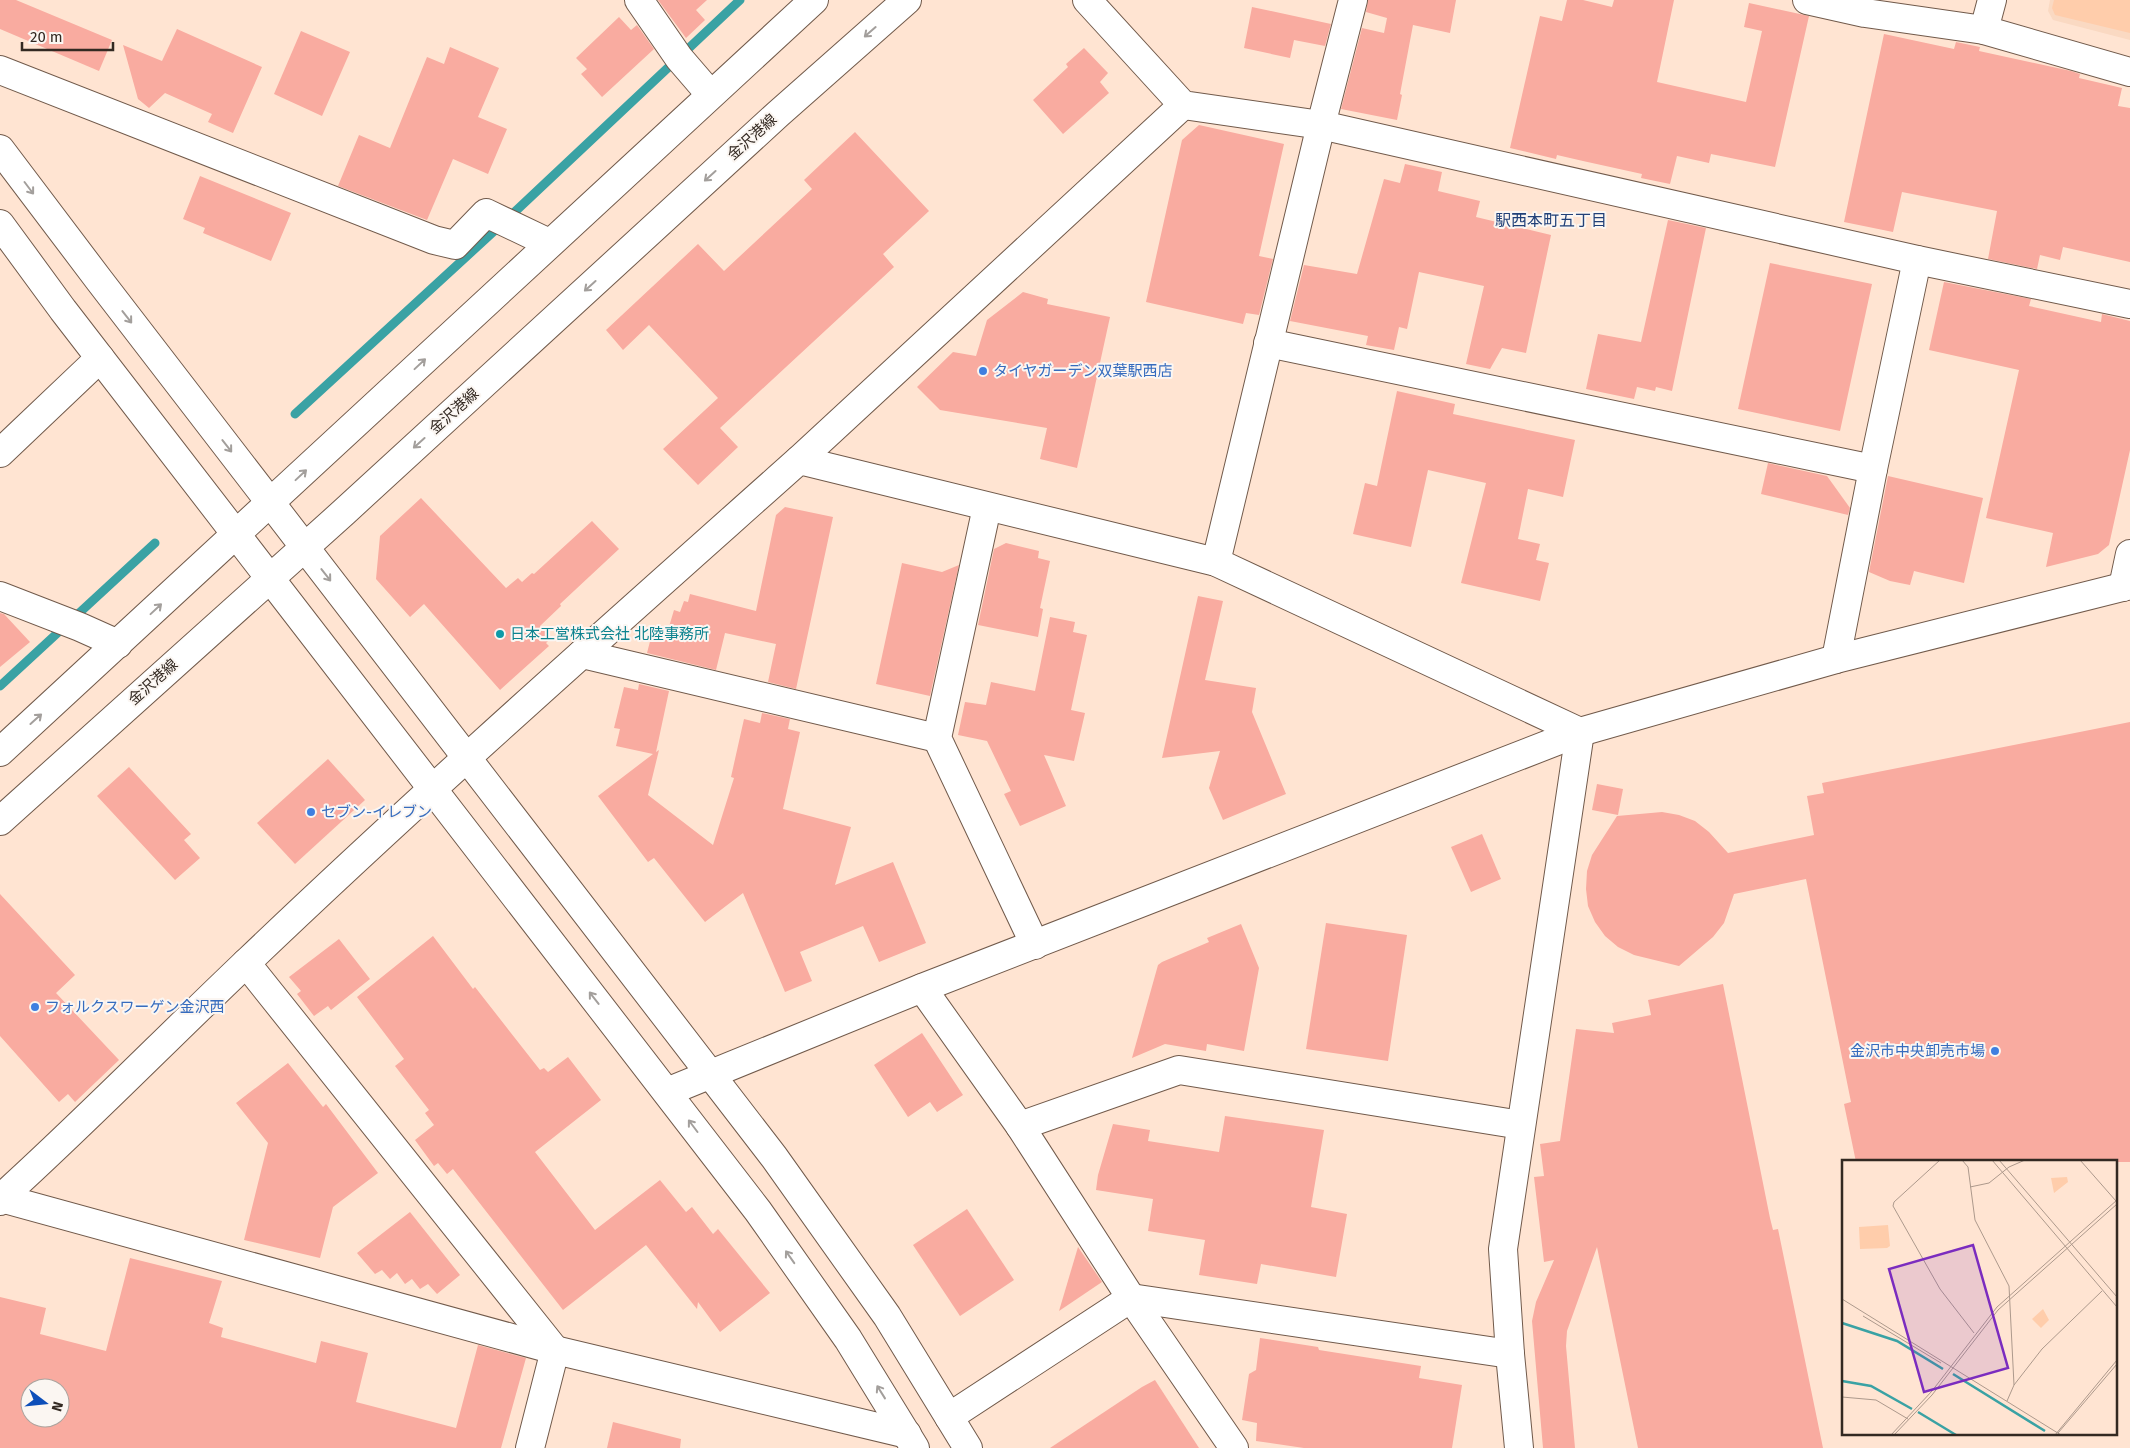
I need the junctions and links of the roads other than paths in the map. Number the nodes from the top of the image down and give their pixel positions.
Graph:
1 (639, 0) edge
2 (814, 0) edge
3 (907, 0) edge
4 (1087, 0) edge
5 (1353, 0) edge
6 (1807, 0) edge
7 (1992, 0) edge
8 (1984, 30) junction
9 (0, 70) edge
10 (2130, 72) edge
11 (710, 94) junction
12 (1183, 105) junction
13 (1321, 125) junction
14 (0, 149) edge
15 (0, 224) edge
16 (549, 243) junction
17 (1918, 260) junction
18 (2130, 304) edge
19 (1268, 343) junction
20 (100, 358) junction
21 (0, 453) edge
22 (799, 460) junction
23 (1873, 469) junction
24 (270, 503) junction
25 (987, 507) junction
26 (236, 534) junction
27 (305, 547) junction
28 (2130, 554) edge
29 (1216, 562) junction
30 (270, 578) junction
31 (2126, 586) edge
32 (0, 596) edge
33 (118, 644) junction
34 (582, 654) junction
35 (1836, 659) junction
36 (1580, 732) junction
37 (937, 738) junction
38 (0, 752) edge
39 (468, 759) junction
40 (433, 790) junction
41 (0, 821) edge
42 (1035, 945) junction
43 (246, 963) junction
44 (922, 988) junction
45 (710, 1074) junction
46 (667, 1092) junction
47 (1521, 1125) junction
48 (1020, 1126) junction
49 (0, 1199) edge
50 (1131, 1298) junction
51 (555, 1350) junction
52 (1510, 1354) junction
53 (949, 1417) junction
54 (911, 1441) edge
55 (530, 1448) edge
56 (968, 1448) edge
57 (1234, 1448) edge
58 (1519, 1448) edge

1 - 11 street
2 - 11 street
3 -> 27 street, 金沢港線
4 - 12 street
5 - 13 street
6 - 8 street
7 - 8 street
8 - 10 street
9 - 16 street
11 - 16 street
12 - 13 street
12 - 22 street
13 - 17 street
13 - 19 street
14 -> 24 street
15 - 20 street
24 -> 16 street
17 - 18 street
17 - 23 street
19 - 23 street
19 - 29 street
20 - 21 street
20 - 26 street
22 - 25 street
22 - 34 street
23 - 35 street
24 - 26 street
24 - 27 street
25 - 29 street
25 - 37 street
26 - 30 street
33 -> 26 street
27 - 30 street, 金沢港線
27 -> 39 street
28 - 31 street
29 - 36 street
30 - 40 street
30 - 41 street, 金沢港線
31 - 35 street
32 - 33 street
38 -> 33 street
34 - 37 street
34 - 39 street
35 - 36 street
36 - 42 street
36 - 47 street
37 - 42 street
39 - 40 street
39 - 45 street
40 - 43 street
46 -> 40 street
42 - 44 street
43 - 49 street
43 - 51 street
44 - 45 street
44 - 48 street
45 - 46 street
45 - 53 street
54 -> 46 street
47 - 48 street
47 - 52 street
48 - 50 street
49 - 51 street
50 - 52 street
50 - 53 street
50 - 57 street
51 - 54 street
51 - 55 street
52 - 58 street
53 - 56 street

